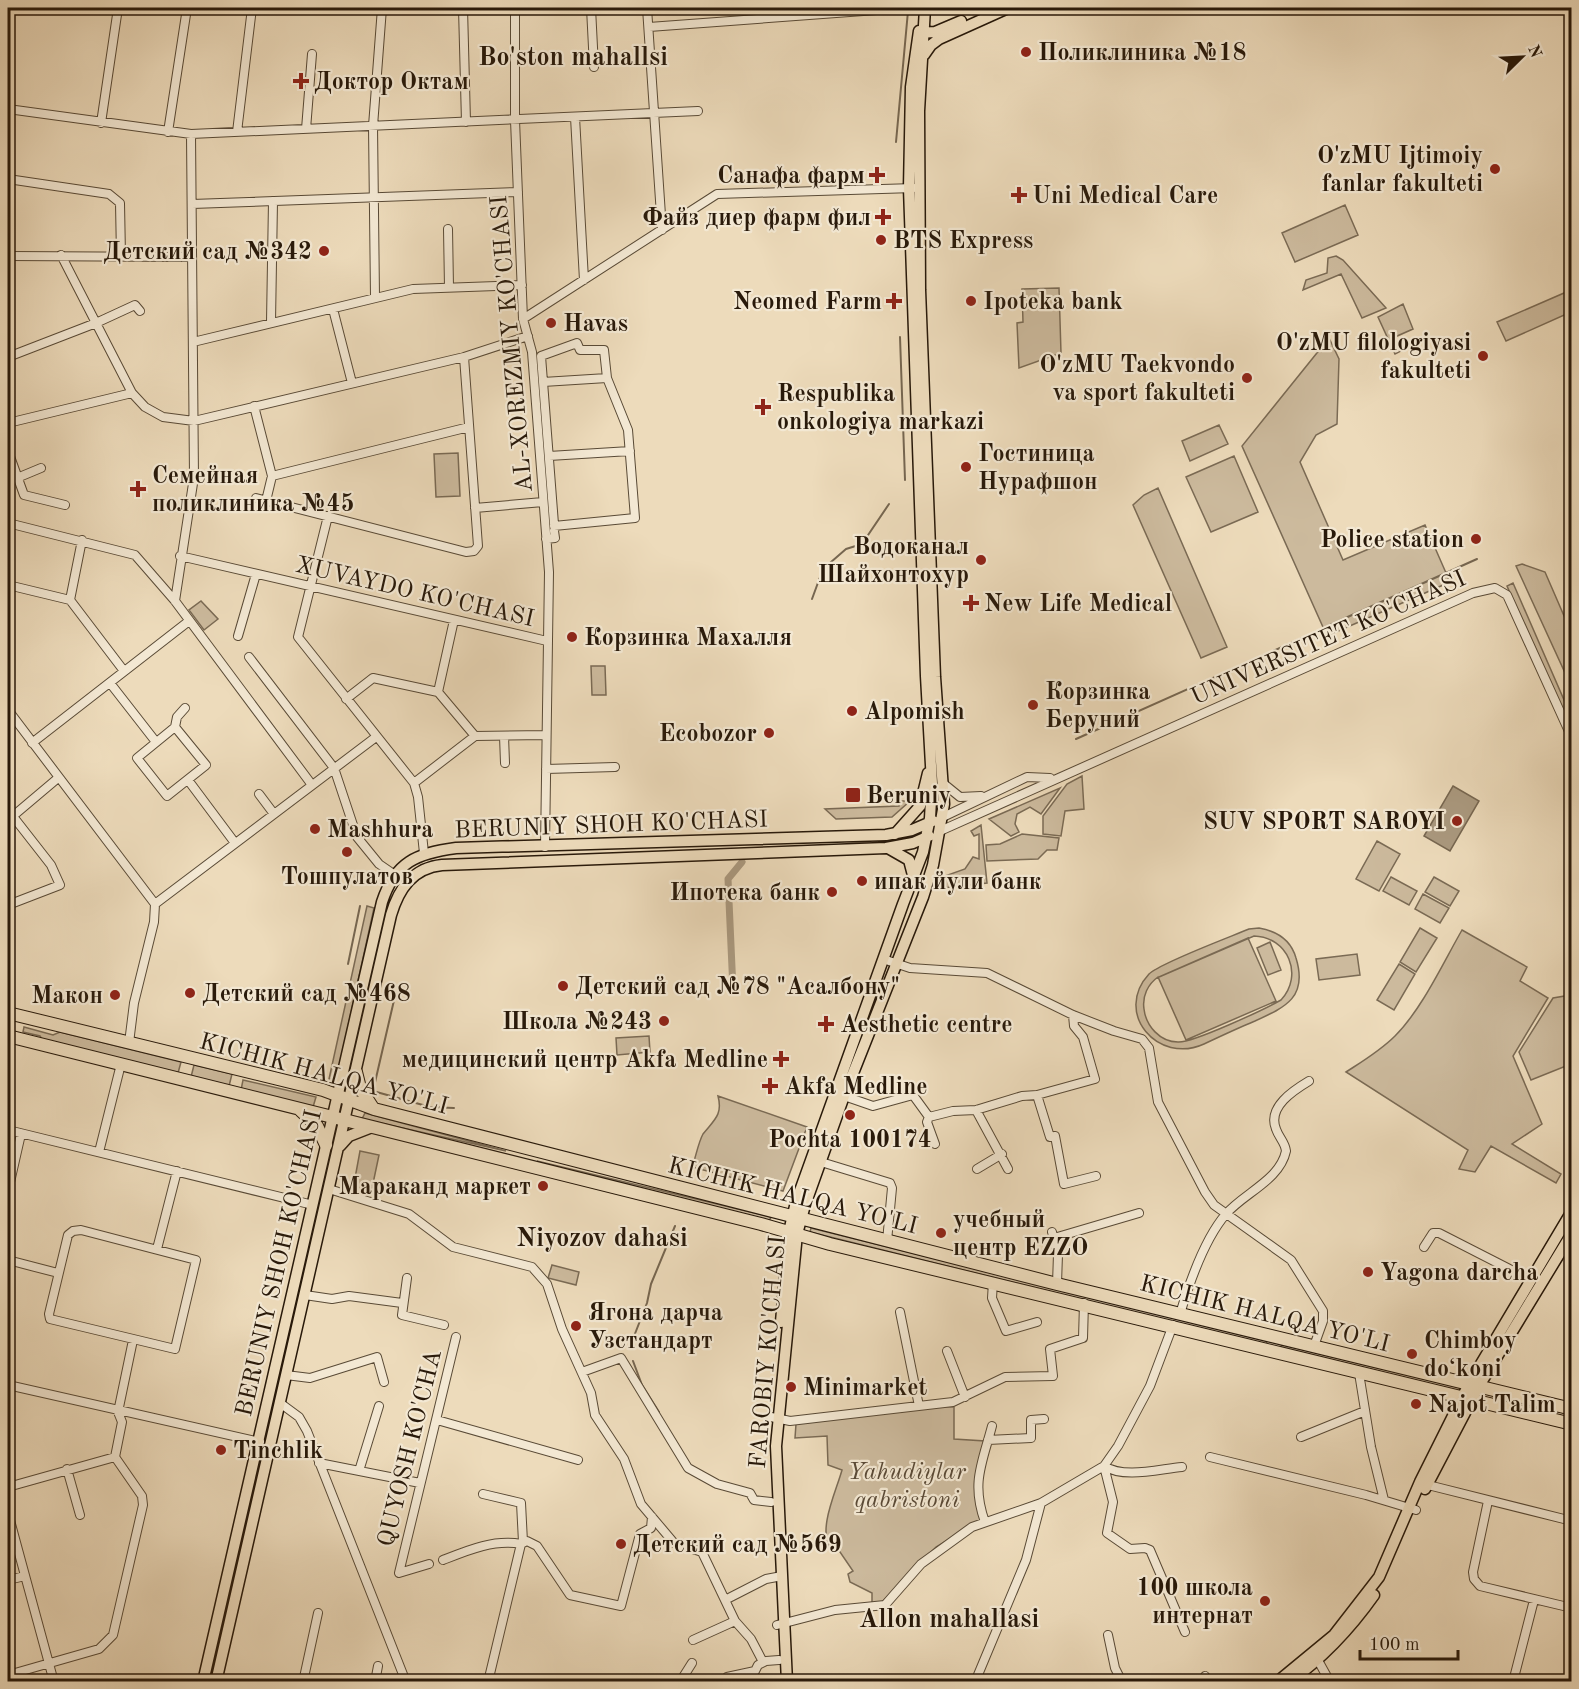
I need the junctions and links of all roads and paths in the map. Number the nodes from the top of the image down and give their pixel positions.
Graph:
1 (118, 8) edge
2 (187, 8) edge
3 (252, 8) edge
4 (382, 8) edge
5 (463, 8) edge
6 (515, 8) edge
7 (591, 8) edge
8 (647, 8) edge
9 (904, 8) edge
10 (918, 8) edge
11 (925, 8) edge
12 (991, 8) edge
13 (1008, 8) edge
14 (649, 27) junction
15 (922, 37) junction
16 (939, 39) junction
17 (312, 54) dead end
18 (924, 56) junction
19 (594, 67) dead end
20 (8, 109) edge
21 (698, 111) dead end
22 (654, 113) junction
23 (575, 117) junction
24 (514, 120) junction
25 (466, 122) junction
26 (101, 123) junction
27 (373, 126) junction
28 (306, 129) junction
29 (168, 132) junction
30 (237, 132) junction
31 (191, 134) junction
32 (8, 179) edge
33 (914, 188) junction
34 (518, 192) junction
35 (375, 196) junction
36 (273, 201) junction
37 (192, 204) junction
38 (448, 229) dead end
39 (662, 230) junction
40 (61, 255) junction
41 (8, 256) edge
42 (121, 256) junction
43 (192, 257) junction
44 (584, 280) junction
45 (522, 285) junction
46 (449, 287) junction
47 (375, 297) junction
48 (333, 309) junction
49 (140, 311) dead end
50 (523, 320) junction
51 (272, 322) junction
52 (96, 324) junction
53 (528, 336) junction
54 (193, 342) junction
55 (8, 357) edge
56 (464, 357) junction
57 (607, 378) junction
58 (543, 382) junction
59 (352, 383) junction
60 (132, 393) junction
61 (254, 406) junction
62 (194, 421) junction
63 (8, 423) edge
64 (469, 427) junction
65 (630, 451) junction
66 (8, 452) edge
67 (549, 456) junction
68 (41, 468) dead end
69 (272, 477) junction
70 (17, 478) junction
71 (256, 498) dead end
72 (266, 501) junction
73 (543, 502) junction
74 (65, 505) dead end
75 (475, 508) junction
76 (328, 516) junction
77 (8, 523) edge
78 (554, 527) junction
79 (546, 539) junction
80 (82, 540) junction
81 (180, 556) junction
82 (256, 574) junction
83 (8, 585) edge
84 (311, 586) junction
85 (69, 600) junction
86 (174, 601) junction
87 (454, 620) junction
88 (189, 621) junction
89 (238, 636) dead end
90 (547, 641) junction
91 (249, 657) dead end
92 (124, 671) junction
93 (110, 682) junction
94 (438, 692) junction
95 (346, 699) junction
96 (184, 708) dead end
97 (8, 710) edge
98 (175, 727) junction
99 (546, 735) junction
100 (475, 736) junction
101 (504, 736) junction
102 (376, 737) junction
103 (1572, 738) edge
104 (156, 742) junction
105 (32, 743) junction
106 (931, 762) junction
107 (505, 763) dead end
108 (615, 767) dead end
109 (334, 768) junction
110 (546, 769) junction
111 (58, 778) junction
112 (1054, 778) junction
113 (188, 780) junction
114 (414, 783) junction
115 (944, 784) junction
116 (312, 785) junction
117 (259, 794) dead end
118 (983, 796) junction
119 (10, 813) edge
120 (274, 814) junction
121 (943, 817) junction
122 (930, 823) junction
123 (940, 831) junction
124 (895, 834) junction
125 (926, 838) junction
126 (235, 843) junction
127 (545, 847) junction
128 (886, 848) junction
129 (424, 853) junction
130 (564, 859) junction
131 (524, 860) junction
132 (395, 875) junction
133 (914, 879) junction
134 (8, 904) edge
135 (155, 904) junction
136 (883, 958) junction
137 (895, 963) junction
138 (8, 1013) edge
139 (1073, 1015) junction
140 (23, 1017) junction
141 (12, 1037) edge
142 (129, 1043) junction
143 (184, 1056) junction
144 (121, 1064) junction
145 (356, 1072) junction
146 (179, 1078) junction
147 (1310, 1081) dead end
148 (1037, 1095) junction
149 (338, 1096) junction
150 (844, 1096) junction
151 (350, 1101) junction
152 (296, 1107) junction
153 (374, 1109) junction
154 (976, 1110) junction
155 (929, 1117) junction
156 (339, 1118) junction
157 (374, 1126) junction
158 (8, 1130) edge
159 (21, 1134) junction
160 (510, 1144) junction
161 (935, 1144) dead end
162 (332, 1147) junction
163 (536, 1151) junction
164 (99, 1152) junction
165 (1002, 1154) junction
166 (506, 1160) junction
167 (820, 1162) junction
168 (531, 1166) junction
169 (1008, 1168) dead end
170 (977, 1169) dead end
171 (177, 1171) junction
172 (1096, 1176) dead end
173 (329, 1189) junction
174 (8, 1191) edge
175 (313, 1205) junction
176 (1572, 1211) edge
177 (1139, 1213) dead end
178 (1227, 1213) junction
179 (797, 1217) junction
180 (793, 1233) junction
181 (1572, 1233) edge
182 (887, 1241) junction
183 (1424, 1247) dead end
184 (157, 1249) junction
185 (8, 1260) edge
186 (58, 1273) junction
187 (407, 1278) dead end
188 (993, 1282) junction
189 (1536, 1283) junction
190 (1057, 1284) junction
191 (304, 1296) junction
192 (402, 1303) junction
193 (1084, 1304) junction
194 (900, 1312) dead end
195 (1176, 1320) junction
196 (1037, 1322) dead end
197 (444, 1325) dead end
198 (456, 1337) dead end
199 (1274, 1337) junction
200 (133, 1340) junction
201 (1314, 1346) junction
202 (1271, 1351) junction
203 (947, 1352) dead end
204 (582, 1372) junction
205 (1359, 1373) junction
206 (286, 1375) junction
207 (384, 1382) dead end
208 (8, 1385) edge
209 (1474, 1385) junction
210 (965, 1397) junction
211 (1467, 1398) junction
212 (280, 1403) junction
213 (379, 1406) dead end
214 (919, 1406) junction
215 (1572, 1409) edge
216 (1365, 1411) junction
217 (118, 1412) junction
218 (775, 1418) junction
219 (1044, 1419) dead end
220 (437, 1420) junction
221 (1572, 1425) edge
222 (992, 1426) dead end
223 (272, 1435) junction
224 (1301, 1437) dead end
225 (988, 1440) junction
226 (258, 1444) junction
227 (115, 1457) junction
228 (1210, 1457) dead end
229 (578, 1460) dead end
230 (319, 1463) junction
231 (265, 1466) junction
232 (1104, 1466) junction
233 (1182, 1467) dead end
234 (68, 1469) junction
235 (359, 1471) junction
236 (420, 1483) junction
237 (1423, 1484) junction
238 (8, 1487) edge
239 (483, 1494) dead end
240 (1384, 1500) junction
241 (1488, 1501) junction
242 (771, 1502) junction
243 (1041, 1503) junction
244 (1413, 1509) junction
245 (8, 1513) edge
246 (80, 1515) dead end
247 (652, 1516) junction
248 (1572, 1521) edge
249 (985, 1522) junction
250 (522, 1543) junction
251 (443, 1560) dead end
252 (429, 1564) dead end
253 (25, 1576) junction
254 (778, 1577) junction
255 (8, 1580) edge
256 (725, 1600) junction
257 (1534, 1600) junction
258 (1572, 1608) edge
259 (318, 1613) dead end
260 (735, 1622) junction
261 (781, 1625) junction
262 (1185, 1632) dead end
263 (1108, 1635) dead end
264 (693, 1640) dead end
265 (1317, 1657) junction
266 (779, 1660) junction
267 (763, 1662) junction
268 (49, 1664) junction
269 (692, 1664) dead end
270 (378, 1666) dead end
271 (1515, 1674) dead end
272 (8, 1675) edge
273 (727, 1677) dead end
274 (54, 1682) edge
275 (202, 1682) edge
276 (216, 1682) edge
277 (303, 1682) edge
278 (375, 1682) edge
279 (406, 1682) edge
280 (488, 1682) edge
281 (680, 1682) edge
282 (780, 1682) edge
283 (787, 1682) edge
284 (975, 1682) edge
285 (1122, 1682) edge
286 (1277, 1682) edge
287 (1289, 1682) edge
288 (1330, 1682) edge

1 - 26 street
2 - 29 street
3 - 30 street
4 - 27 street
5 - 25 street
6 - 24 street, AL-XOREZMIY KO'CHASI
7 - 19 street
8 - 14 street
9 - 14 street
10 - 15 main road, FAROBIY KO'CHASI
11 - 15 main road, FAROBIY KO'CHASI
12 - 15 main road
13 - 16 main road
14 - 22 street
15 - 16 main road
15 - 18 main road, FAROBIY KO'CHASI
15 - 33 main road, FAROBIY KO'CHASI
16 - 18 main road
17 - 28 street
18 - 33 main road, FAROBIY KO'CHASI
20 - 26 street
21 - 22 street
22 - 23 street
22 - 39 street
23 - 24 street
23 - 44 street
24 - 25 street
24 - 34 street, AL-XOREZMIY KO'CHASI
25 - 27 street
26 - 29 street
27 - 28 street
27 - 35 street
28 - 30 street
29 - 31 street
30 - 31 street
31 - 37 street
32 - 42 street
33 - 39 street
33 - 106 main road, FAROBIY KO'CHASI
33 - 115 main road, FAROBIY KO'CHASI
34 - 35 street
34 - 45 street, AL-XOREZMIY KO'CHASI
35 - 36 street
35 - 47 street
36 - 37 street
36 - 51 street
37 - 43 street
38 - 46 street
39 - 44 street
40 - 41 street
40 - 42 street
40 - 52 street
42 - 43 street
43 - 54 street
44 - 50 street
45 - 46 street
45 - 50 street, AL-XOREZMIY KO'CHASI
46 - 47 street
47 - 48 street
48 - 51 street
48 - 59 street
49 - 52 street
50 - 53 street, AL-XOREZMIY KO'CHASI
51 - 54 street
52 - 55 street
52 - 60 street
53 - 56 street
53 - 73 street, AL-XOREZMIY KO'CHASI
54 - 62 street
56 - 59 street
56 - 64 street
57 - 58 street
57 - 58 street
57 - 65 street
58 - 67 street
59 - 61 street
60 - 62 street
60 - 63 street
61 - 62 street
61 - 69 street
62 - 81 street
64 - 69 street
64 - 75 street
65 - 67 street
65 - 78 street
66 - 70 street
67 - 78 street
68 - 70 street
69 - 72 street
70 - 74 street
71 - 72 street
72 - 76 street
73 - 75 street
73 - 79 street, AL-XOREZMIY KO'CHASI
75 - 76 street
76 - 84 street
77 - 80 street
78 - 79 street
79 - 90 street, AL-XOREZMIY KO'CHASI
80 - 85 street
80 - 86 street
81 - 82 street, XUVAYDO KO'CHASI
81 - 86 street
82 - 84 street, XUVAYDO KO'CHASI
82 - 89 street
83 - 85 street
84 - 87 street, XUVAYDO KO'CHASI
84 - 95 street
85 - 92 street
86 - 88 street
87 - 90 street, XUVAYDO KO'CHASI
87 - 94 street
88 - 92 street
88 - 116 street
90 - 99 street, XUVAYDO KO'CHASI
91 - 109 street
92 - 93 street
93 - 104 street
93 - 105 street
94 - 95 street
94 - 100 street
95 - 102 street
96 - 98 street
97 - 105 street
98 - 104 street
98 - 113 street
99 - 101 street
99 - 110 street, XUVAYDO KO'CHASI
100 - 101 street
100 - 114 street
101 - 107 street
102 - 109 street
102 - 114 street
103 - 112 street, UNIVERSITET KO'CHASI
104 - 113 street
105 - 111 street
106 - 122 main road, FAROBIY KO'CHASI
106 - 124 main road
108 - 110 street
109 - 116 street
109 - 132 street
110 - 127 street, XUVAYDO KO'CHASI
111 - 119 street
111 - 135 street
112 - 118 street, UNIVERSITET KO'CHASI
112 - 123 street, UNIVERSITET KO'CHASI
113 - 126 street
114 - 129 street
115 - 118 street
115 - 121 main road, FAROBIY KO'CHASI
116 - 120 street
117 - 120 street
118 - 121 street, UNIVERSITET KO'CHASI
119 - 134 street
120 - 126 street
121 - 122 main road, BERUNIY SHOH KO'CHASI
121 - 123 main road, FAROBIY KO'CHASI
122 - 123 main road
122 - 124 main road, BERUNIY SHOH KO'CHASI
122 - 125 main road, FAROBIY KO'CHASI
123 - 125 main road, BERUNIY SHOH KO'CHASI
123 - 137 main road, FAROBIY KO'CHASI
124 - 127 main road, BERUNIY SHOH KO'CHASI
125 - 128 main road, BERUNIY SHOH KO'CHASI
125 - 133 main road, FAROBIY KO'CHASI
126 - 135 street
127 - 129 main road, BERUNIY SHOH KO'CHASI
127 - 130 main road
127 - 131 main road
128 - 130 main road, BERUNIY SHOH KO'CHASI
128 - 133 main road
129 - 132 main road, BERUNIY SHOH KO'CHASI
130 - 131 main road, BERUNIY SHOH KO'CHASI
131 - 145 main road, BERUNIY SHOH KO'CHASI
132 - 149 main road, BERUNIY SHOH KO'CHASI
133 - 136 main road, FAROBIY KO'CHASI
135 - 142 street
136 - 137 street
136 - 179 main road, FAROBIY KO'CHASI
137 - 139 street
137 - 150 main road, FAROBIY KO'CHASI
138 - 140 highway, KICHIK HALQA YO'LI
139 - 148 street
139 - 178 street
140 - 141 highway
140 - 142 highway, KICHIK HALQA YO'LI
141 - 144 highway, KICHIK HALQA YO'LI
142 - 143 highway, KICHIK HALQA YO'LI
143 - 146 highway
143 - 149 highway, KICHIK HALQA YO'LI
144 - 146 highway, KICHIK HALQA YO'LI
144 - 164 street
145 - 151 main road, BERUNIY SHOH KO'CHASI
145 - 153 highway
146 - 152 highway, KICHIK HALQA YO'LI
147 - 178 street
148 - 154 street
148 - 172 street
149 - 151 highway, KICHIK HALQA YO'LI
149 - 156 main road, BERUNIY SHOH KO'CHASI
150 - 155 street
150 - 167 main road, FAROBIY KO'CHASI
151 - 153 highway, KICHIK HALQA YO'LI
151 - 156 main road, BERUNIY SHOH KO'CHASI
152 - 156 highway, KICHIK HALQA YO'LI
152 - 162 highway
153 - 160 highway, KICHIK HALQA YO'LI
154 - 155 street
154 - 165 street
155 - 161 street
156 - 157 highway, KICHIK HALQA YO'LI
156 - 162 main road, BERUNIY SHOH KO'CHASI
157 - 162 main road
157 - 166 highway, KICHIK HALQA YO'LI
158 - 159 street
159 - 164 street
159 - 174 street
160 - 163 highway, KICHIK HALQA YO'LI
160 - 166 highway
162 - 173 main road, BERUNIY SHOH KO'CHASI
162 - 175 main road, BERUNIY SHOH KO'CHASI
163 - 168 highway
163 - 179 highway, KICHIK HALQA YO'LI
164 - 171 street
165 - 169 street
165 - 170 street
166 - 168 highway, KICHIK HALQA YO'LI
167 - 179 main road, FAROBIY KO'CHASI
167 - 182 street
168 - 180 highway, KICHIK HALQA YO'LI
171 - 175 street
171 - 184 street
173 - 191 main road, BERUNIY SHOH KO'CHASI
173 - 204 street
175 - 226 main road, BERUNIY SHOH KO'CHASI
176 - 189 main road
177 - 190 street
178 - 195 street
178 - 201 street
179 - 180 main road, FAROBIY KO'CHASI
179 - 182 highway, KICHIK HALQA YO'LI
180 - 188 highway, KICHIK HALQA YO'LI
180 - 218 main road, FAROBIY KO'CHASI
181 - 189 main road
182 - 190 highway, KICHIK HALQA YO'LI
183 - 189 street
184 - 186 street
184 - 200 street
185 - 186 street
186 - 200 street
187 - 192 street
188 - 193 highway, KICHIK HALQA YO'LI
188 - 196 street
189 - 209 main road
190 - 195 highway, KICHIK HALQA YO'LI
191 - 192 street
191 - 206 main road, BERUNIY SHOH KO'CHASI
192 - 197 street
193 - 195 highway, KICHIK HALQA YO'LI
193 - 210 street
194 - 214 street
195 - 199 highway, KICHIK HALQA YO'LI
195 - 202 highway, KICHIK HALQA YO'LI
195 - 232 street
198 - 220 street, QUYOSH KO'CHA
199 - 201 highway, KICHIK HALQA YO'LI
199 - 202 highway
200 - 217 street
201 - 209 highway, KICHIK HALQA YO'LI
202 - 205 highway, KICHIK HALQA YO'LI
203 - 210 street
204 - 242 street
204 - 247 street
205 - 211 highway, KICHIK HALQA YO'LI
205 - 216 street
206 - 207 street
206 - 212 main road, BERUNIY SHOH KO'CHASI
208 - 217 street
209 - 211 main road
209 - 215 highway, KICHIK HALQA YO'LI
210 - 214 street
211 - 221 highway, KICHIK HALQA YO'LI
211 - 237 main road
212 - 223 main road, BERUNIY SHOH KO'CHASI
212 - 230 street
213 - 235 street
214 - 218 street
216 - 224 street
216 - 240 street
217 - 226 street
217 - 227 street
218 - 242 main road, FAROBIY KO'CHASI
218 - 254 main road, FAROBIY KO'CHASI
219 - 225 street
220 - 229 street
220 - 236 street, QUYOSH KO'CHA
222 - 225 street
223 - 226 street
223 - 231 main road, BERUNIY SHOH KO'CHASI
225 - 249 street
226 - 231 street
226 - 275 main road, BERUNIY SHOH KO'CHASI
227 - 234 street
227 - 268 street
228 - 240 street
230 - 235 street
230 - 279 street
231 - 276 main road, BERUNIY SHOH KO'CHASI
232 - 233 street
232 - 243 street
232 - 262 street
234 - 238 street
234 - 246 street
235 - 236 street
236 - 252 street, QUYOSH KO'CHA
237 - 241 street
237 - 244 main road
239 - 250 street
240 - 244 street
241 - 248 street
241 - 257 street
242 - 254 main road, FAROBIY KO'CHASI
243 - 249 street
243 - 284 street
244 - 265 main road
245 - 253 street
247 - 250 street
247 - 256 street
249 - 261 street
250 - 251 street
250 - 280 street
253 - 255 street
253 - 268 street
254 - 256 street
254 - 261 main road, FAROBIY KO'CHASI
256 - 260 street
257 - 258 street
257 - 271 street
259 - 277 street
260 - 264 street
260 - 267 street
261 - 266 main road, FAROBIY KO'CHASI
261 - 283 main road, FAROBIY KO'CHASI
263 - 285 street
265 - 286 main road
265 - 287 main road
265 - 288 street
266 - 267 street
266 - 282 main road, FAROBIY KO'CHASI
267 - 273 street
268 - 272 street
268 - 274 street
269 - 281 street
270 - 278 street

